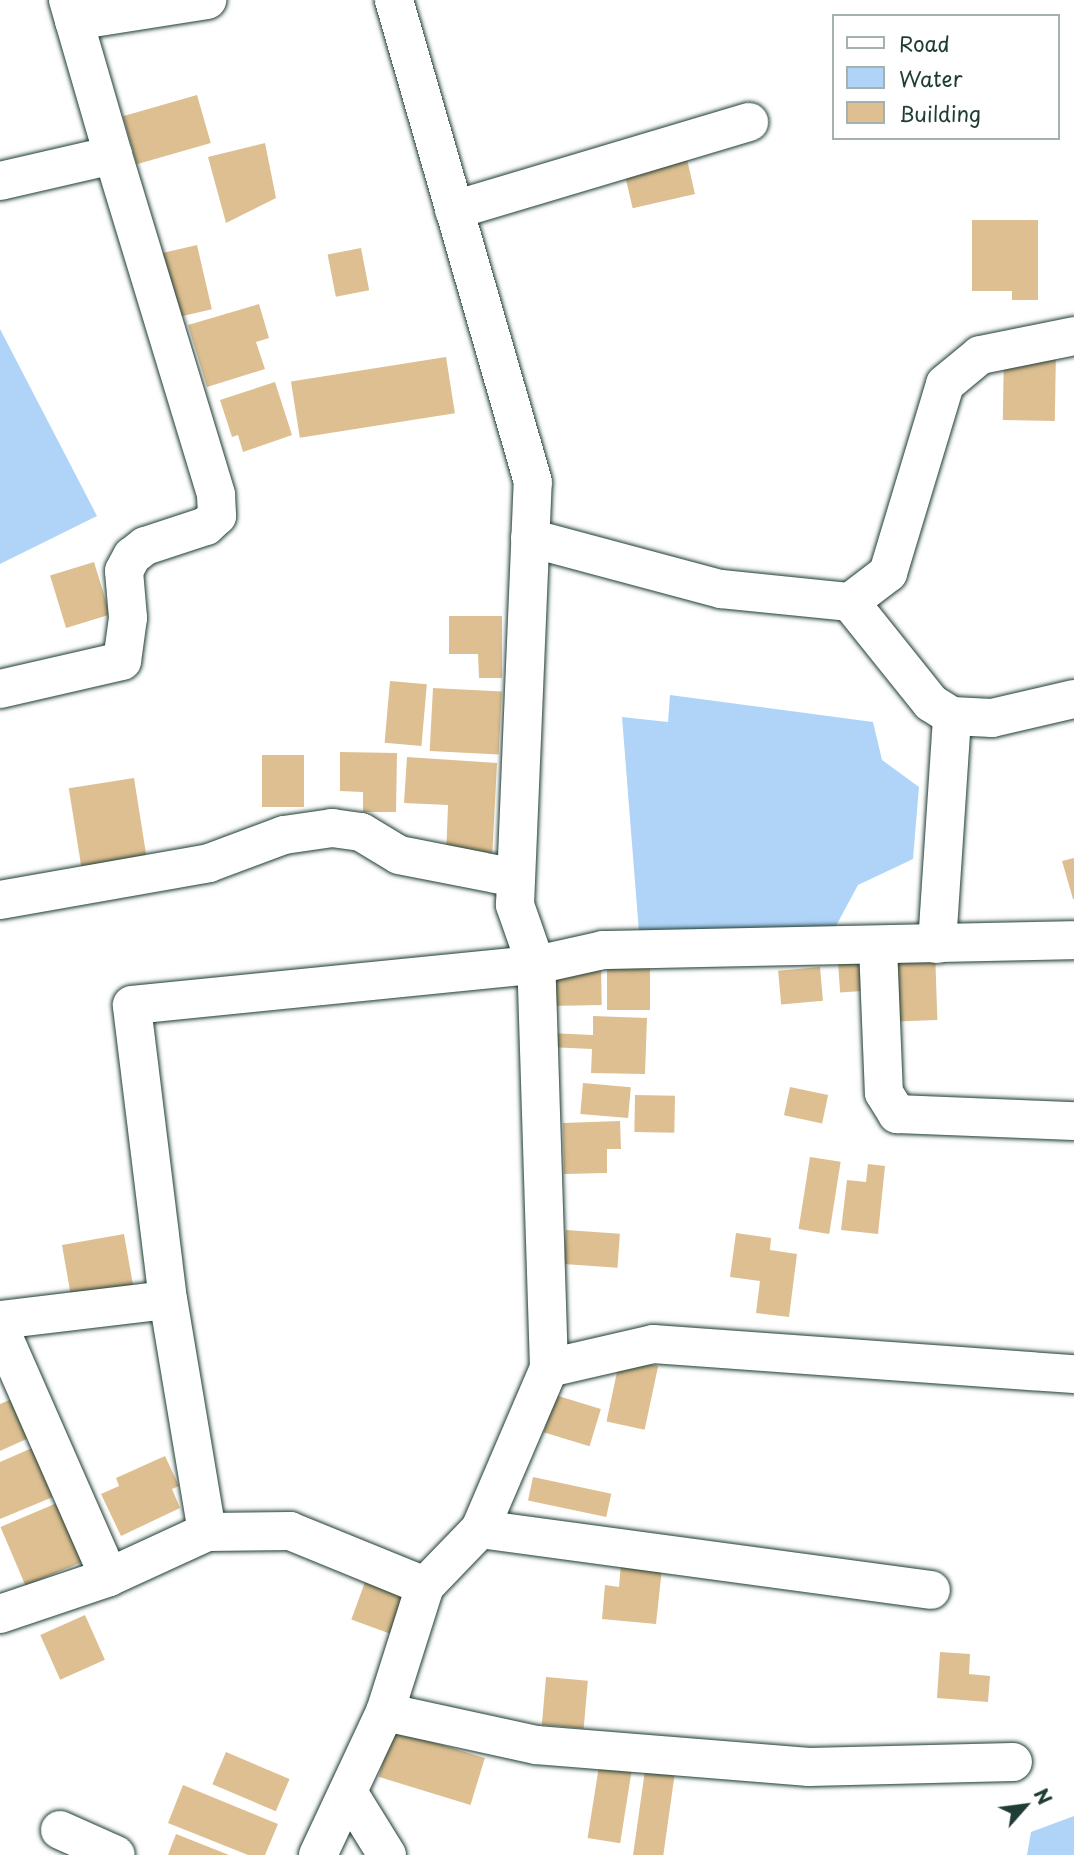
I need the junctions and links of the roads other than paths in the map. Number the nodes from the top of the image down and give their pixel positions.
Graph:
1 (206, 0) edge
2 (403, 3) edge
3 (71, 10) edge
4 (749, 122) dead end
5 (113, 155) junction
6 (0, 181) edge
7 (454, 210) junction
8 (1074, 336) edge
9 (530, 538) junction
10 (850, 602) junction
11 (0, 689) edge
12 (1074, 699) edge
13 (952, 716) junction
14 (516, 878) junction
15 (0, 900) edge
16 (1074, 940) edge
17 (937, 944) junction
18 (878, 946) junction
19 (536, 965) junction
20 (1074, 1121) edge
21 (168, 1300) junction
22 (0, 1320) edge
23 (0, 1329) edge
24 (549, 1368) junction
25 (1074, 1374) edge
26 (480, 1528) junction
27 (207, 1532) junction
28 (108, 1577) junction
29 (425, 1586) junction
30 (932, 1590) dead end
31 (0, 1614) edge
32 (385, 1712) junction
33 (1013, 1762) dead end
34 (348, 1792) junction
35 (60, 1830) dead end
36 (116, 1855) edge
37 (318, 1855) edge
38 (387, 1855) edge

1 - 3 street
2 - 7 street
3 - 5 street
4 - 7 street
5 - 6 street
5 - 11 street
7 - 9 street
8 - 10 street
9 - 10 street
9 - 14 street
10 - 13 street
12 - 13 street
13 - 17 street
14 - 15 street
14 - 19 street
16 - 17 street
17 - 18 street
18 - 19 street
18 - 20 street
19 - 21 street
19 - 24 street
21 - 22 street
21 - 27 street
23 - 28 street
24 - 25 street
24 - 26 street
26 - 29 street
26 - 30 street
27 - 28 street
27 - 29 street
28 - 31 street
29 - 32 street
32 - 33 street
32 - 34 street
34 - 37 street
34 - 38 street
35 - 36 street

